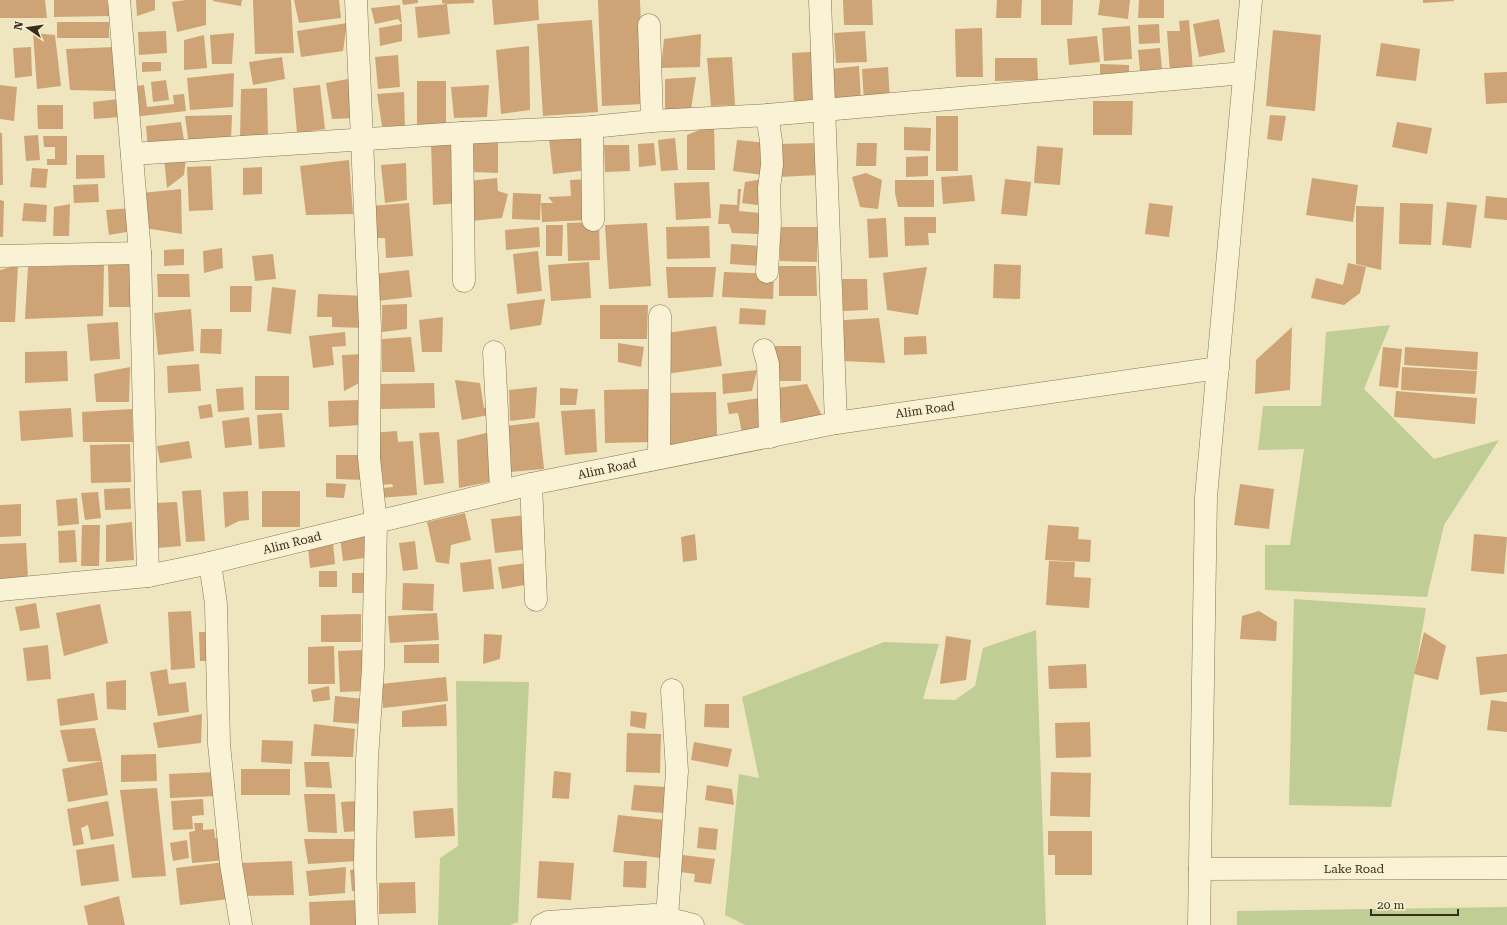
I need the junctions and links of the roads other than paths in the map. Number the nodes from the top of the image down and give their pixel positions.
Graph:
1 (119, 0) edge
2 (356, 0) edge
3 (820, 0) edge
4 (1251, 0) edge
5 (649, 25) dead end
6 (1244, 73) junction
7 (824, 110) junction
8 (766, 115) junction
9 (652, 121) junction
10 (592, 127) junction
11 (462, 133) junction
12 (362, 139) junction
13 (132, 154) junction
14 (593, 220) dead end
15 (140, 253) junction
16 (0, 256) edge
17 (767, 272) dead end
18 (464, 281) dead end
19 (660, 316) dead end
20 (764, 350) dead end
21 (494, 352) dead end
22 (1218, 368) junction
23 (836, 423) junction
24 (770, 437) junction
25 (659, 458) junction
26 (531, 484) junction
27 (501, 491) junction
28 (376, 523) junction
29 (210, 563) junction
30 (148, 576) junction
31 (0, 590) edge
32 (536, 600) dead end
33 (672, 690) dead end
34 (1507, 868) edge
35 (1200, 869) junction
36 (667, 918) junction
37 (241, 925) edge
38 (367, 925) edge
39 (542, 925) edge
40 (693, 925) edge
41 (1199, 925) edge

1 - 13 street
2 - 12 street
3 - 7 street
4 - 6 street
5 - 9 street
6 - 7 street
6 - 22 street
7 - 8 street
7 - 23 street
8 - 9 street
8 - 17 street
9 - 10 street
10 - 11 street
10 - 14 street
11 - 12 street
11 - 18 street
12 - 13 street
12 - 28 street
13 - 15 street
15 - 16 street
15 - 30 street
19 - 25 street
20 - 24 street
21 - 27 street
22 - 23 street, Alim Road
22 - 35 street
23 - 24 street, Alim Road
24 - 25 street, Alim Road
25 - 26 street, Alim Road
26 - 27 street, Alim Road
26 - 32 street
27 - 28 street, Alim Road
28 - 29 street, Alim Road
28 - 38 street
29 - 30 street, Alim Road
29 - 37 street
30 - 31 street, Alim Road
33 - 36 street
34 - 35 street, Lake Road
35 - 41 street
36 - 39 street
36 - 40 street

